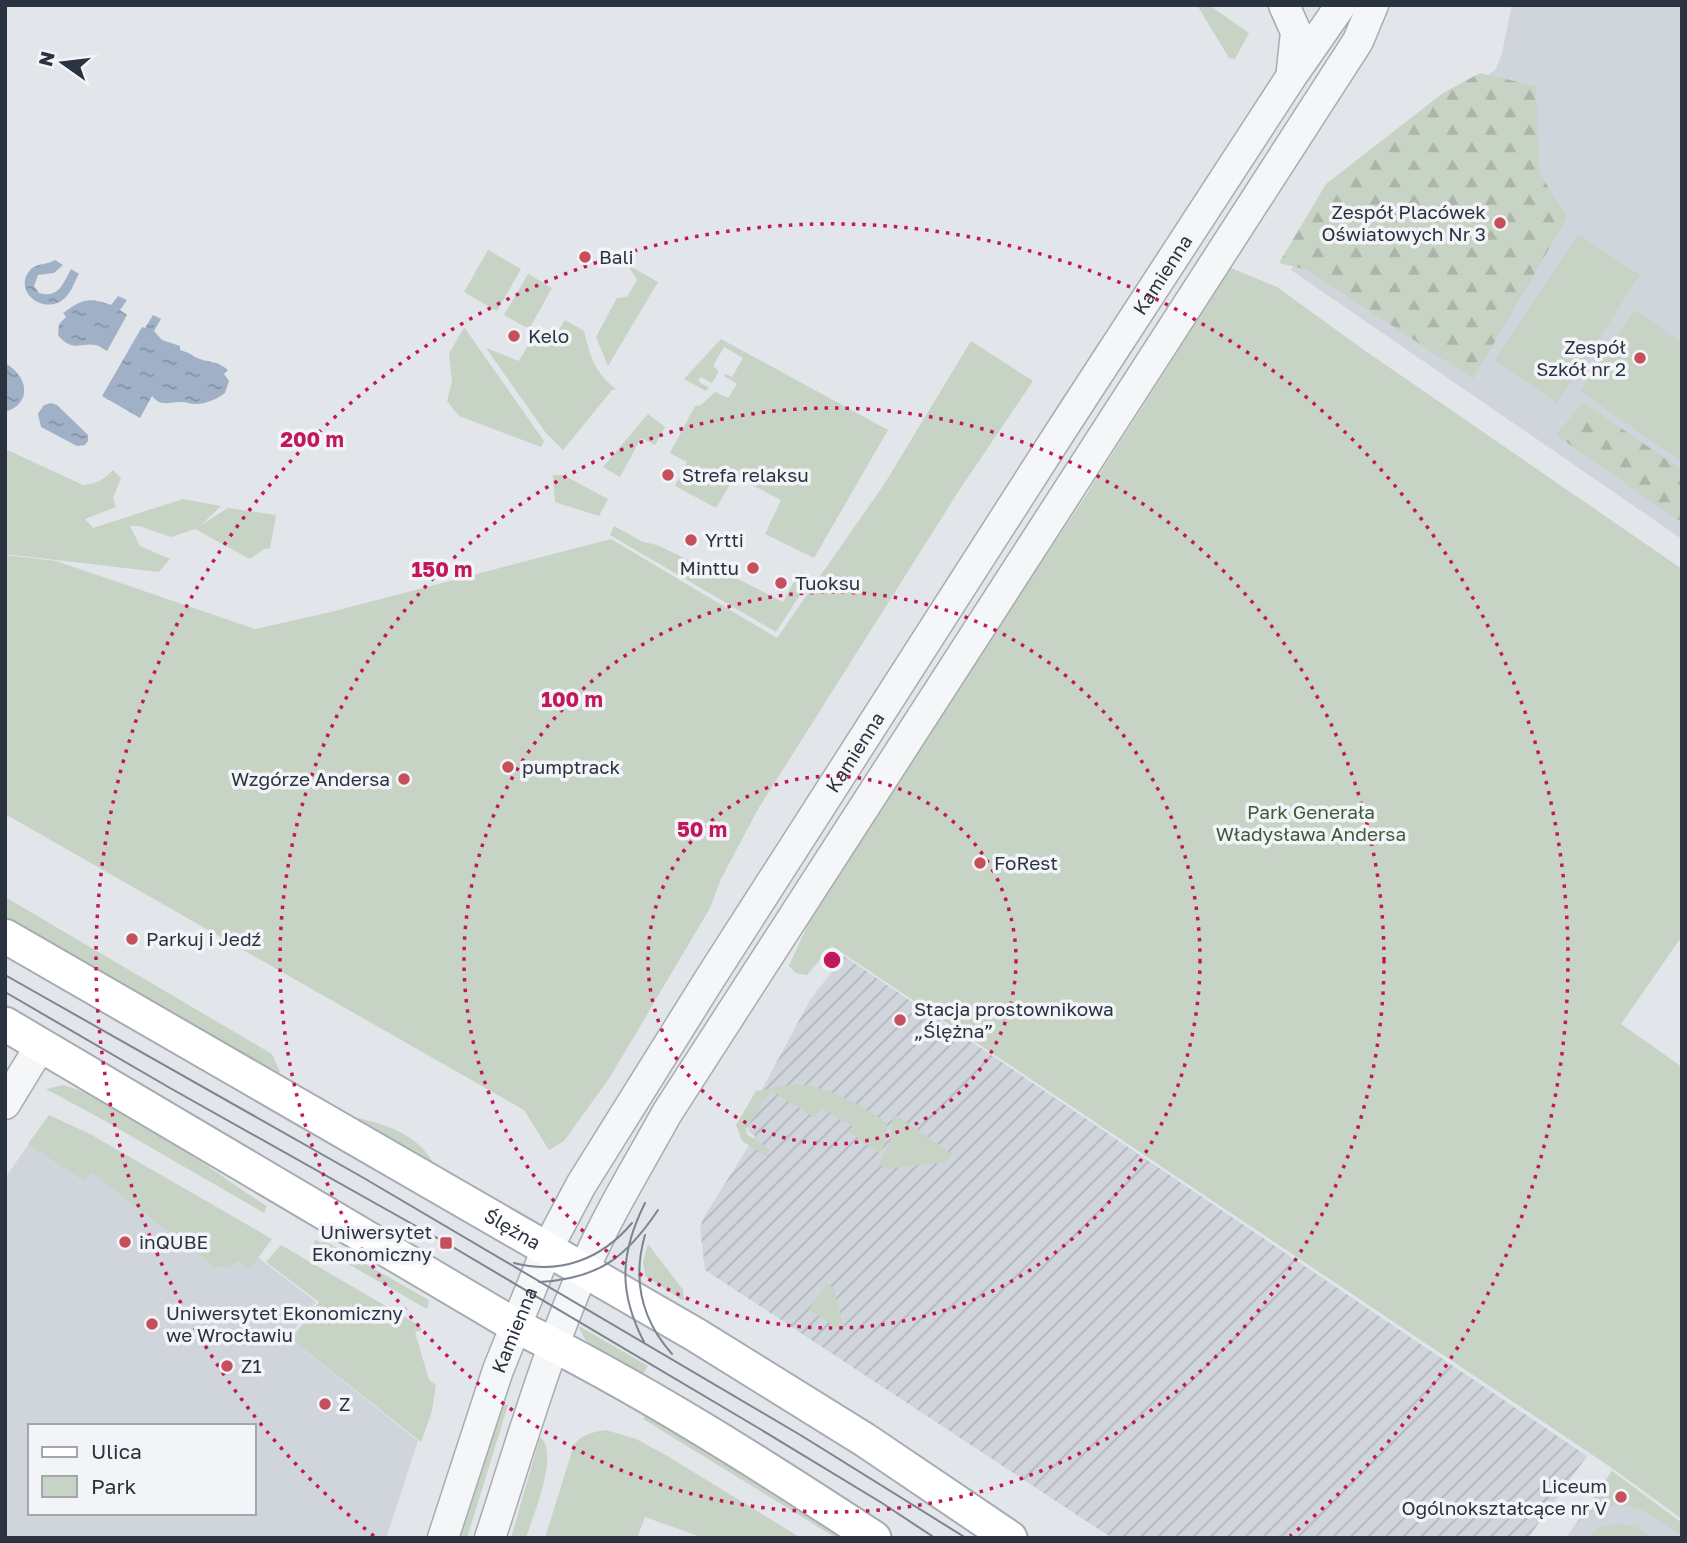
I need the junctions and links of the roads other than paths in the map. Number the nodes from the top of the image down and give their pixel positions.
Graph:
1 (1284, 5) edge
2 (1341, 5) edge
3 (1373, 5) edge
4 (1291, 77) junction
5 (5, 936) edge
6 (5, 1024) edge
7 (41, 1045) junction
8 (5, 1104) edge
9 (547, 1250) junction
10 (583, 1271) junction
11 (516, 1326) junction
12 (553, 1344) junction
13 (443, 1538) edge
14 (490, 1538) edge
15 (874, 1538) edge
16 (1010, 1538) edge

1 - 4 street
2 - 4 street, Kamienna
3 - 10 street, Kamienna
4 - 9 street, Kamienna
5 - 9 main road, Ślężna
6 - 7 main road
7 - 8 street
7 - 11 main road
9 - 10 main road, Ślężna
9 - 11 street, Kamienna
10 - 12 street, Kamienna
10 - 16 main road, Ślężna
11 - 12 main road
11 - 13 street, Kamienna
12 - 14 street, Kamienna
12 - 15 main road

